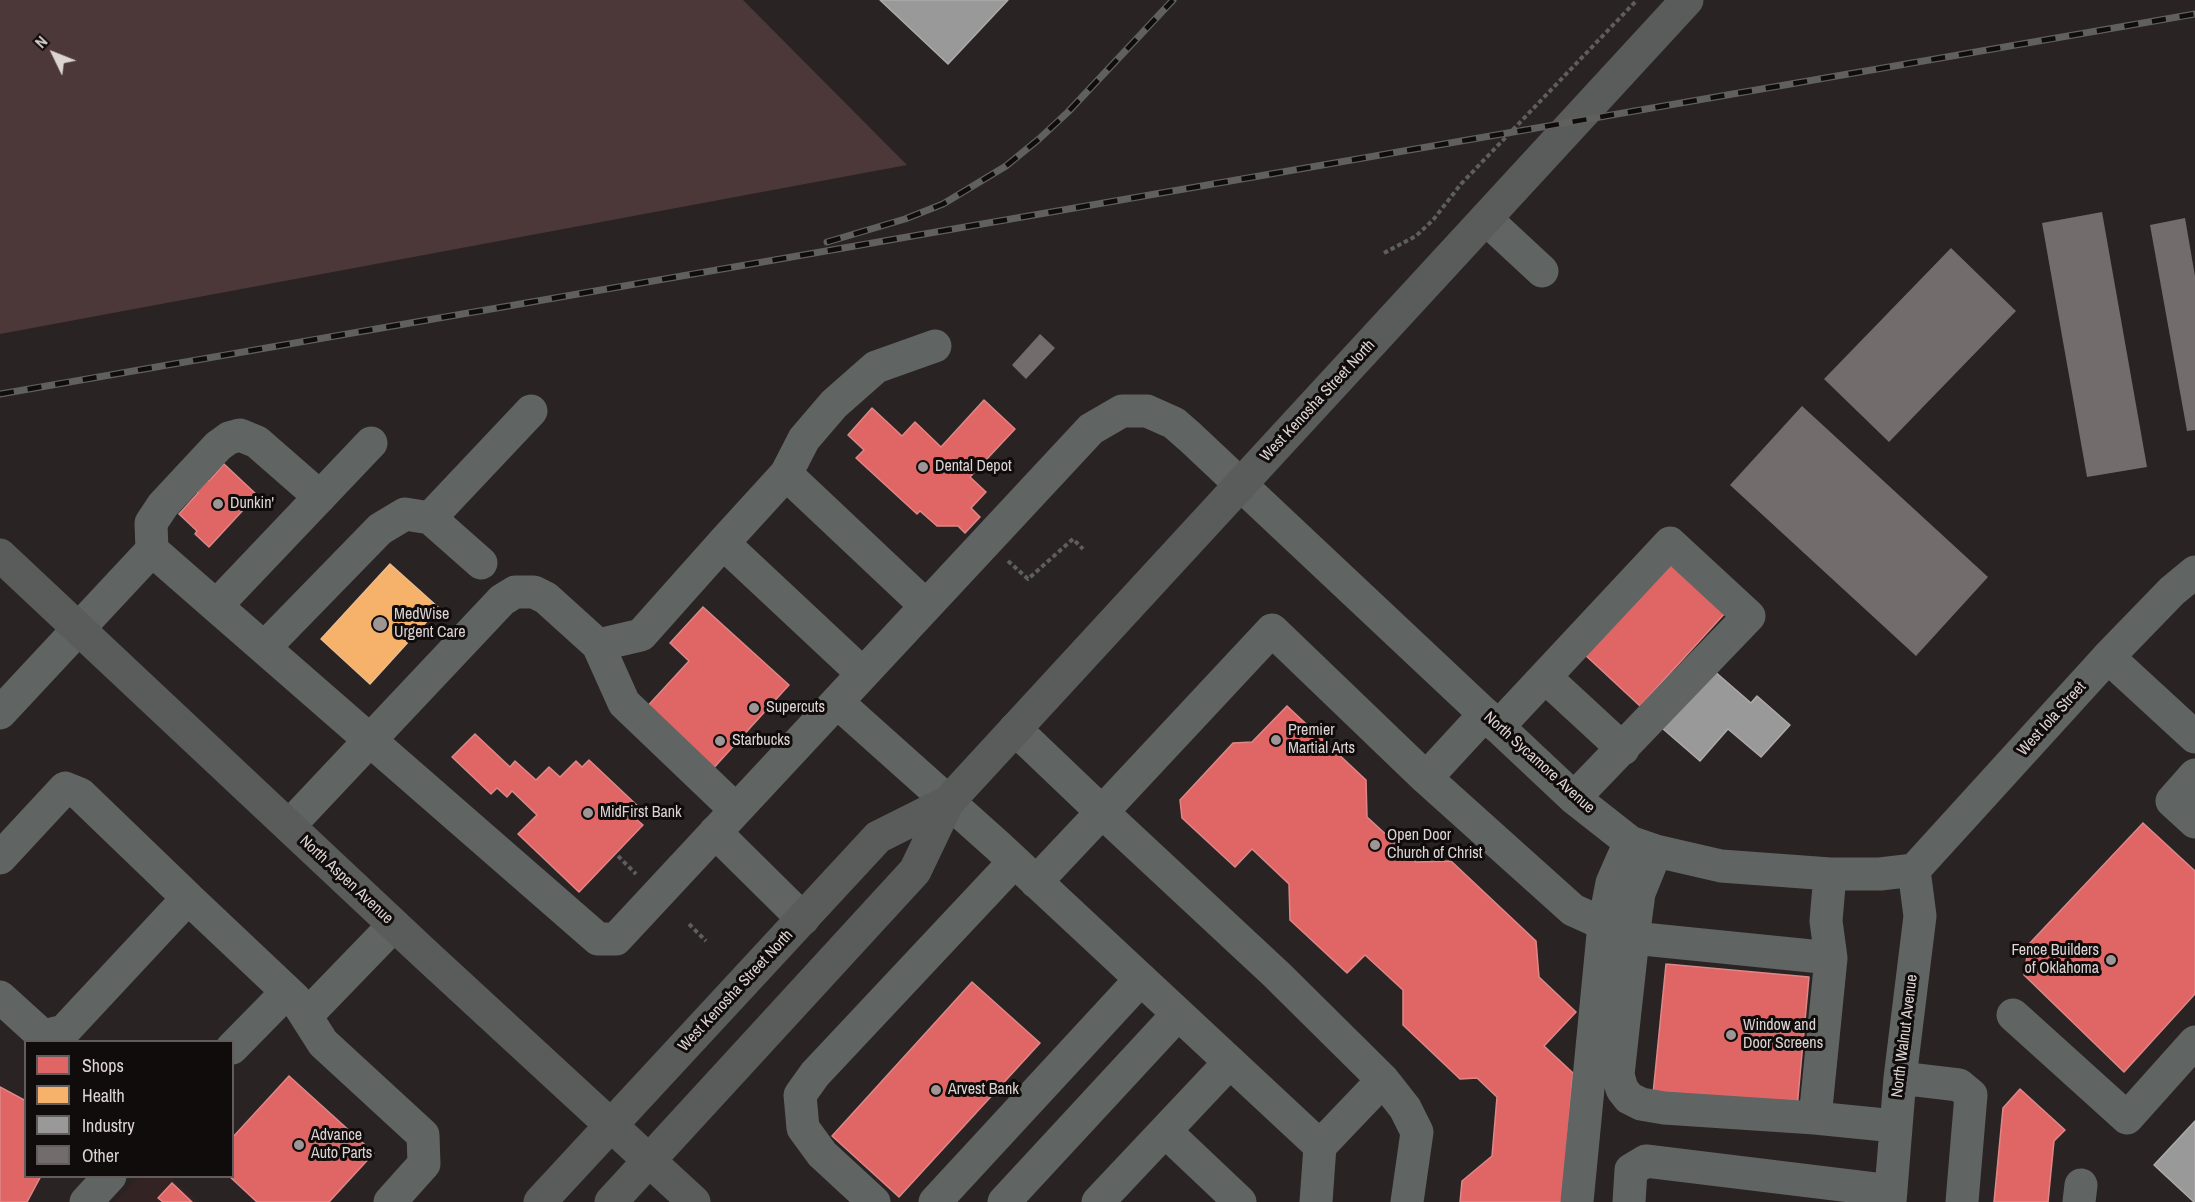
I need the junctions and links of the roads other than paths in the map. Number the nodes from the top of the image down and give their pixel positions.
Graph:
1 (1687, 0) edge
2 (1486, 219) junction
3 (1542, 271) dead end
4 (935, 346) dead end
5 (531, 411) dead end
6 (371, 443) dead end
7 (786, 474) junction
8 (1240, 485) junction
9 (320, 497) junction
10 (430, 518) junction
11 (723, 543) junction
12 (152, 550) junction
13 (0, 555) edge
14 (481, 563) dead end
15 (2195, 572) edge
16 (216, 606) junction
17 (926, 606) junction
18 (78, 629) junction
19 (641, 634) junction
20 (598, 645) junction
21 (264, 648) junction
22 (2108, 657) junction
23 (863, 674) junction
24 (1545, 676) junction
25 (616, 685) junction
26 (837, 702) junction
27 (0, 713) edge
28 (1491, 721) junction
29 (2190, 723) edge
30 (1015, 729) junction
31 (370, 741) junction
32 (1623, 749) junction
33 (2195, 775) edge
34 (1426, 778) junction
35 (1574, 798) junction
36 (948, 802) junction
37 (1102, 812) junction
38 (726, 821) junction
39 (2195, 822) edge
40 (289, 826) junction
41 (1643, 846) junction
42 (0, 858) edge
43 (1914, 870) junction
44 (1025, 872) junction
45 (1830, 874) junction
46 (188, 898) junction
47 (803, 919) junction
48 (394, 925) junction
49 (1618, 931) junction
50 (1831, 958) junction
51 (1141, 980) junction
52 (0, 997) edge
53 (296, 1004) junction
54 (1178, 1014) junction
55 (2013, 1015) dead end
56 (2195, 1042) edge
57 (234, 1047) edge
58 (1230, 1062) junction
59 (1900, 1078) junction
60 (1383, 1080) junction
61 (1815, 1119) junction
62 (1895, 1125) junction
63 (612, 1126) junction
64 (1165, 1131) junction
65 (1320, 1146) junction
66 (649, 1160) junction
67 (108, 1178) edge
68 (1890, 1197) edge
69 (86, 1202) edge
70 (390, 1202) edge
71 (540, 1202) edge
72 (610, 1202) edge
73 (694, 1202) edge
74 (874, 1202) edge
75 (935, 1202) edge
76 (1004, 1202) edge
77 (1098, 1202) edge
78 (1240, 1202) edge
79 (1316, 1202) edge
80 (1407, 1202) edge
81 (1577, 1202) edge
82 (1629, 1202) edge
83 (1962, 1202) edge

1 - 2 main road, West Kenosha Street North
2 - 3 street
2 - 8 main road, West Kenosha Street North
4 - 7 street
5 - 10 street
6 - 9 street
7 - 11 street
7 - 17 street
8 - 17 street, North Sycamore Avenue
8 - 28 street, North Sycamore Avenue
8 - 30 main road, West Kenosha Street North
9 - 12 street
9 - 16 street
10 - 14 street
10 - 21 street
11 - 19 street
11 - 23 street
12 - 16 street, North Sycamore Avenue
12 - 18 street
13 - 18 main road, North Aspen Avenue
15 - 22 street, West Iola Street
16 - 21 street, North Sycamore Avenue
17 - 23 street, North Sycamore Avenue
18 - 27 street
18 - 40 main road, North Aspen Avenue
19 - 20 street
19 - 25 street
20 - 25 street
20 - 31 street
21 - 31 street, North Sycamore Avenue
22 - 29 street
22 - 43 street, West Iola Street
23 - 26 street, North Sycamore Avenue
24 - 28 street
24 - 32 street
24 - 32 street
25 - 38 street
26 - 36 street
26 - 38 street, North Sycamore Avenue
28 - 34 street
28 - 35 street, North Sycamore Avenue
30 - 36 main road, West Kenosha Street North
30 - 37 street
31 - 38 street, North Sycamore Avenue
31 - 40 street
32 - 35 street
33 - 39 street
34 - 37 street
34 - 49 street
35 - 41 street, North Sycamore Avenue
36 - 44 street
36 - 47 main road, West Kenosha Street North
36 - 66 main road, West Kenosha Street North
37 - 44 street
37 - 60 street
38 - 47 street
40 - 48 main road, North Aspen Avenue
41 - 45 street, North Sycamore Avenue
41 - 49 street
42 - 46 street
43 - 45 street, North Sycamore Avenue
43 - 59 street, North Walnut Avenue
44 - 51 street
44 - 74 street
45 - 50 street
46 - 52 street
46 - 53 street
47 - 63 main road, West Kenosha Street North
48 - 53 street
48 - 63 main road, North Aspen Avenue
49 - 50 street
49 - 61 street
49 - 81 street
50 - 61 street
51 - 54 street
51 - 75 street
53 - 57 street
53 - 70 street
54 - 58 street
54 - 76 street
55 - 56 street
58 - 64 street
58 - 65 street
59 - 62 street, North Walnut Avenue
59 - 83 street
60 - 65 street
60 - 80 street
61 - 62 street
62 - 68 street, North Walnut Avenue
63 - 66 main road, North Aspen Avenue
63 - 71 main road, West Kenosha Street North
64 - 77 street
64 - 78 street
65 - 79 street
66 - 72 main road, West Kenosha Street North
66 - 73 main road, North Aspen Avenue
67 - 69 street
68 - 82 street

